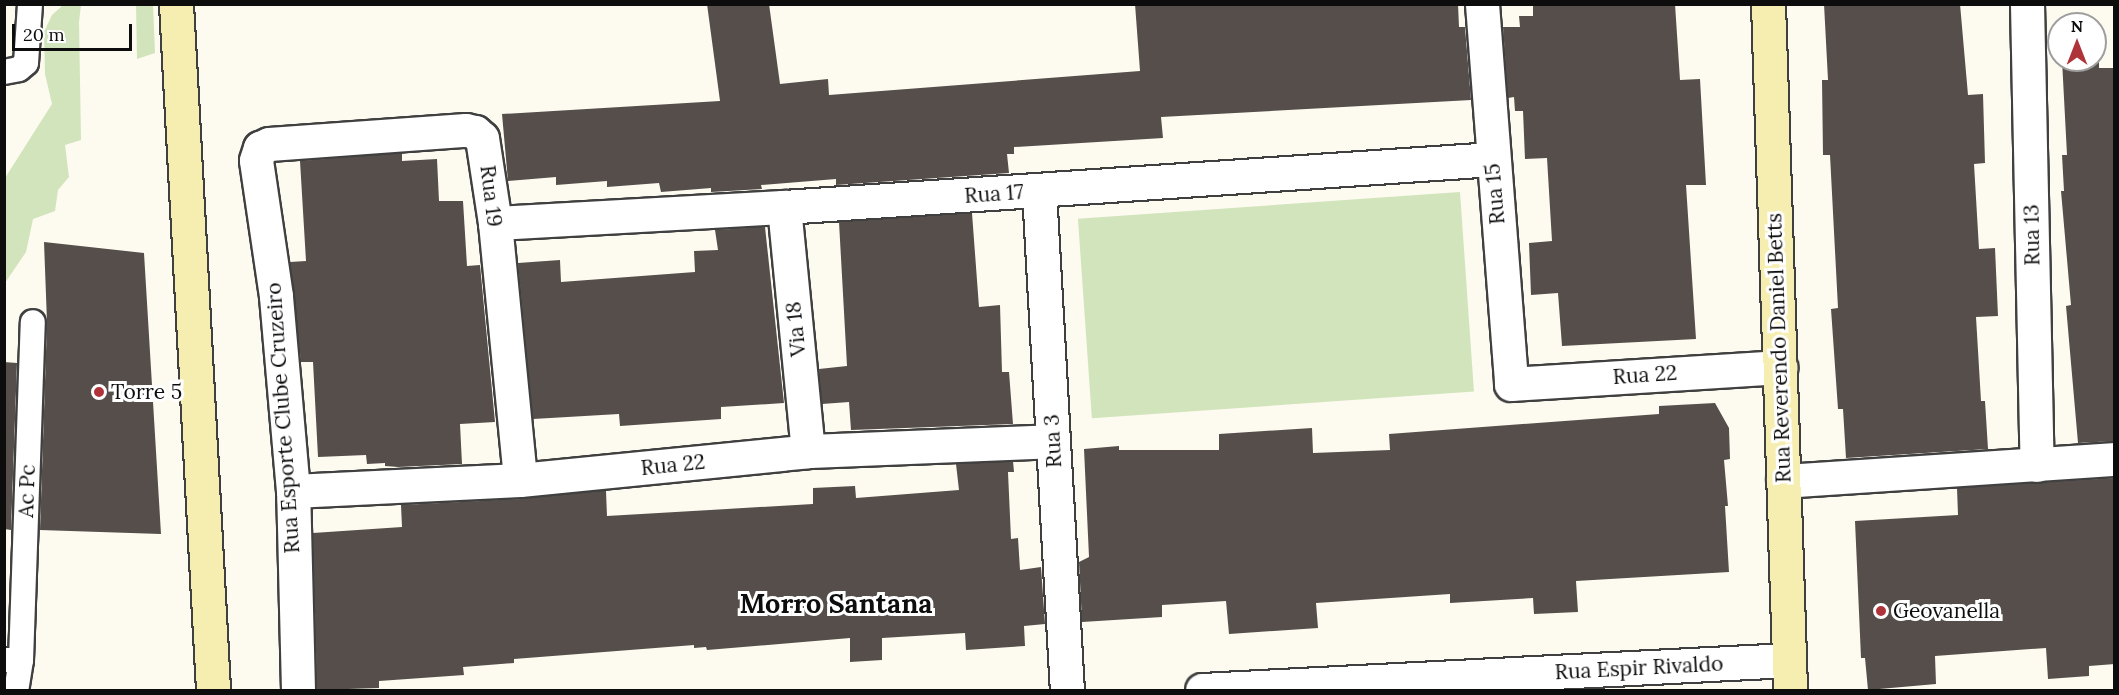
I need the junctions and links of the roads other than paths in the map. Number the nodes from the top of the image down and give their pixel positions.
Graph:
1 (30, 4) edge
2 (176, 4) edge
3 (1482, 4) edge
4 (1768, 4) edge
5 (2027, 4) edge
6 (4, 72) edge
7 (260, 148) joint
8 (1493, 159) junction
9 (1039, 191) junction
10 (784, 207) junction
11 (495, 223) junction
12 (33, 322) dead end
13 (1780, 367) junction
14 (1511, 384) joint
15 (1053, 441) junction
16 (808, 451) junction
17 (2115, 459) edge
18 (2037, 465) junction
19 (520, 480) junction
20 (1783, 482) junction
21 (292, 491) junction
22 (13, 660) edge
23 (1789, 675) edge
24 (16, 690) edge
25 (213, 690) edge
26 (298, 690) edge
27 (1067, 690) edge
28 (1202, 690) edge

1 - 6 lane
2 - 25 street
3 - 8 street, Rua 15
4 - 13 street, Rua Reverendo Daniel Betts
5 - 18 street, Rua 13
7 - 11 street, Rua 19
7 - 21 street, Rua Esporte Clube Cruzeiro
8 - 9 street, Rua 17
8 - 14 street, Rua 15
9 - 10 street, Rua 17
9 - 15 street, Rua 3
10 - 11 street, Rua 17
10 - 16 street, Via 18
11 - 19 street, Rua 19
12 - 22 lane, Ac Pc
13 - 14 street, Rua 22
13 - 20 street, Rua Reverendo Daniel Betts
15 - 16 street, Rua 22
15 - 27 street, Rua 3
16 - 19 street, Rua 22
17 - 18 street
18 - 20 street
19 - 21 street, Rua 22
20 - 23 street, Rua Reverendo Daniel Betts
21 - 26 street, Rua Esporte Clube Cruzeiro
22 - 24 lane, Ac Pc
23 - 28 street, Rua Espir Rivaldo

